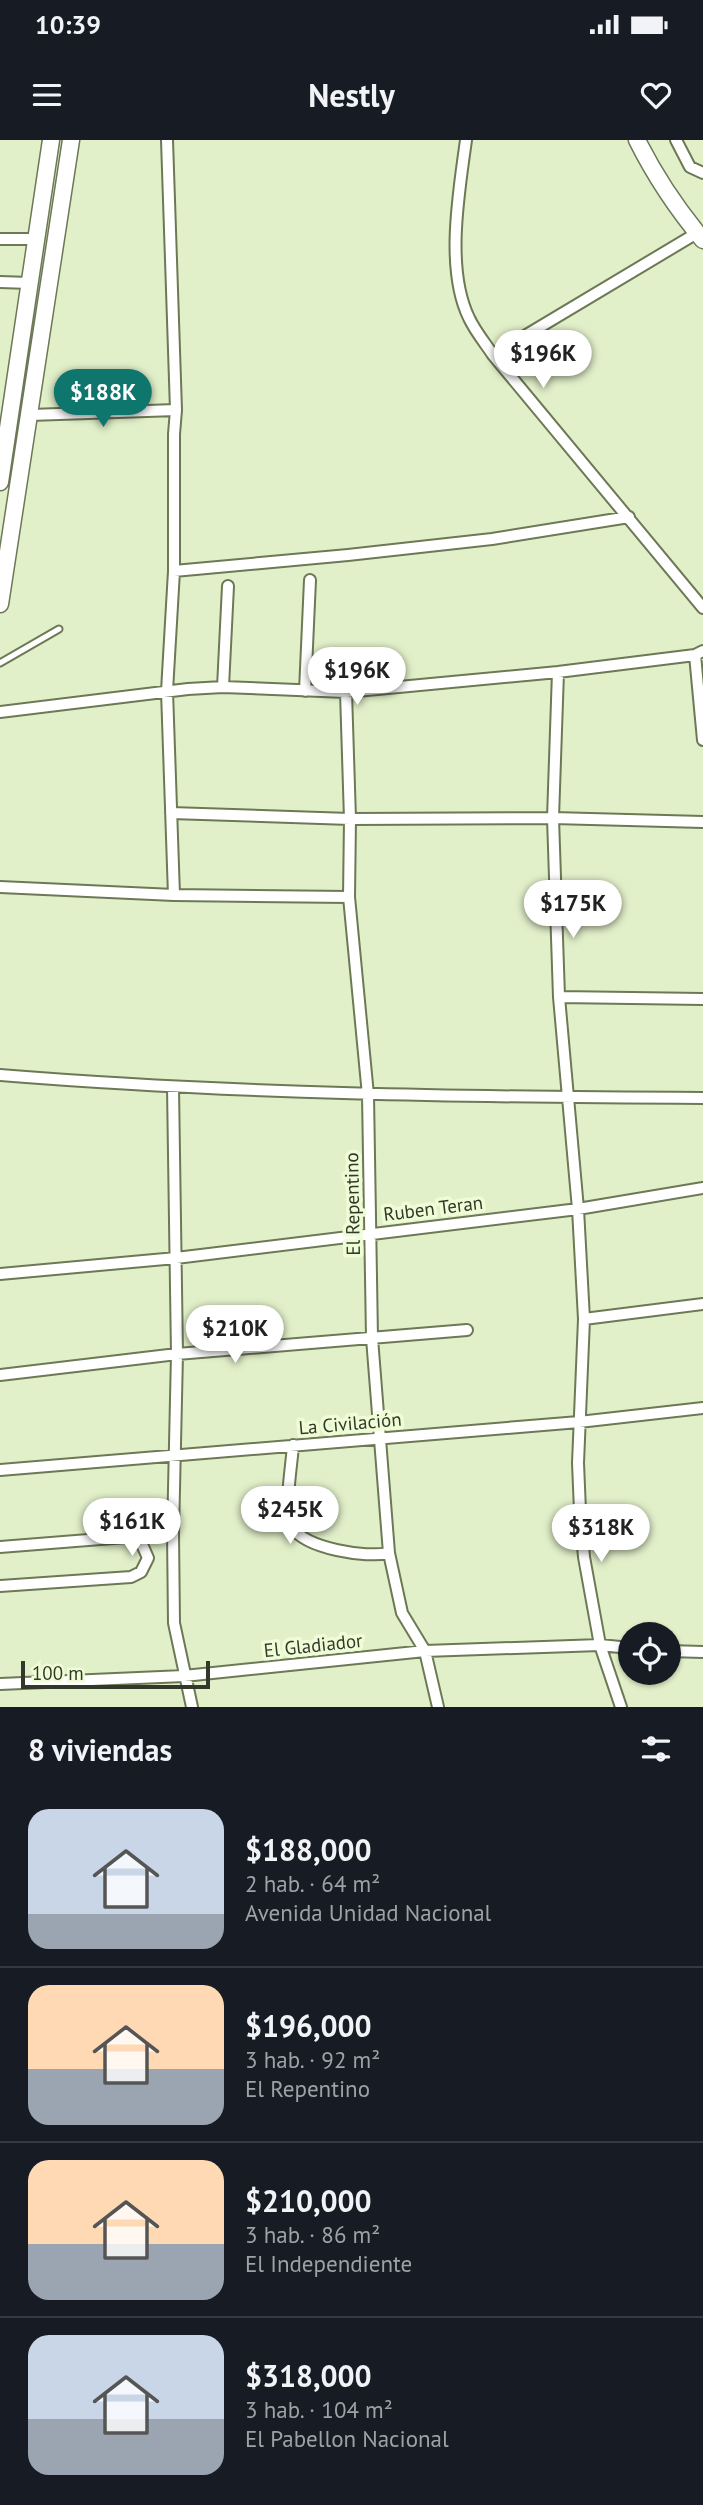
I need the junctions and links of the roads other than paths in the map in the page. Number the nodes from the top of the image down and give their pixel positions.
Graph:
1 (51, 140) edge
2 (71, 140) edge
3 (167, 140) edge
4 (466, 140) edge
5 (637, 140) edge
6 (676, 140) edge
7 (703, 173) edge
8 (700, 237) edge
9 (0, 239) edge
10 (37, 239) junction
11 (0, 282) edge
12 (30, 283) junction
13 (493, 355) junction
14 (176, 410) junction
15 (30, 415) junction
16 (0, 480) edge
17 (20, 480) junction
18 (629, 517) junction
19 (174, 571) junction
20 (310, 580) dead end
21 (228, 586) dead end
22 (0, 604) edge
23 (703, 607) edge
24 (59, 629) dead end
25 (699, 653) edge
26 (0, 663) edge
27 (558, 672) junction
28 (223, 687) junction
29 (167, 691) junction
30 (305, 691) junction
31 (346, 692) junction
32 (0, 712) edge
33 (703, 740) edge
34 (171, 813) junction
35 (553, 818) junction
36 (350, 819) junction
37 (703, 822) edge
38 (0, 887) edge
39 (174, 895) junction
40 (348, 897) junction
41 (559, 997) junction
42 (703, 999) edge
43 (0, 1075) edge
44 (173, 1087) junction
45 (368, 1095) junction
46 (568, 1098) junction
47 (703, 1098) edge
48 (703, 1188) edge
49 (578, 1209) junction
50 (369, 1233) junction
51 (176, 1258) junction
52 (0, 1274) edge
53 (703, 1304) edge
54 (584, 1319) junction
55 (467, 1330) dead end
56 (372, 1338) junction
57 (177, 1354) junction
58 (0, 1375) edge
59 (703, 1408) edge
60 (579, 1422) junction
61 (380, 1438) junction
62 (293, 1445) junction
63 (176, 1454) junction
64 (0, 1470) edge
65 (0, 1547) edge
66 (389, 1553) junction
67 (0, 1586) edge
68 (600, 1645) junction
69 (618, 1647) edge
70 (425, 1651) junction
71 (681, 1651) edge
72 (703, 1652) edge
73 (184, 1676) junction
74 (0, 1684) edge
75 (192, 1707) edge
76 (438, 1707) edge
77 (621, 1707) edge

1 - 10 main road
2 - 15 main road
3 - 14 street
4 - 13 street
5 - 8 main road
6 - 7 street
8 - 13 street
9 - 10 street
10 - 12 main road
11 - 12 street
12 - 16 main road
13 - 18 street
14 - 15 street
14 - 19 street
15 - 17 main road
16 - 17 street
17 - 22 main road
18 - 19 street
18 - 23 street
19 - 29 street
20 - 30 street
21 - 28 street
24 - 26 lane
25 - 27 street
25 - 33 street
27 - 31 street
27 - 35 street
28 - 29 street
28 - 30 street
29 - 32 street
29 - 34 street
30 - 31 street
31 - 36 street, El Repentino
34 - 36 street
34 - 39 street
35 - 36 street
35 - 37 street
35 - 41 street
36 - 40 street, El Repentino
38 - 39 street
39 - 40 street
40 - 45 street, El Repentino
41 - 42 street
41 - 46 street
43 - 44 street
44 - 45 street
44 - 51 street
45 - 46 street
45 - 50 street, El Repentino
46 - 47 street
46 - 49 street
48 - 49 street, Ruben Teran
49 - 50 street, Ruben Teran
49 - 54 street
50 - 51 street, Ruben Teran
50 - 56 street, El Repentino
51 - 52 street, Ruben Teran
51 - 57 street
53 - 54 street
54 - 60 street
55 - 56 street
56 - 57 street
56 - 61 street, El Repentino
57 - 58 street
57 - 63 street
59 - 60 street, La Civilación
60 - 61 street, La Civilación
60 - 68 street
61 - 62 street, La Civilación
61 - 66 street, El Repentino
62 - 63 street, La Civilación
62 - 66 street
63 - 64 street, La Civilación
63 - 73 street
65 - 67 street
66 - 70 street, El Repentino
68 - 69 street, El Gladiador
68 - 70 street, El Gladiador
68 - 77 street
70 - 73 street, El Gladiador
70 - 76 street, El Repentino
71 - 72 street
73 - 74 street, El Gladiador
73 - 75 street

